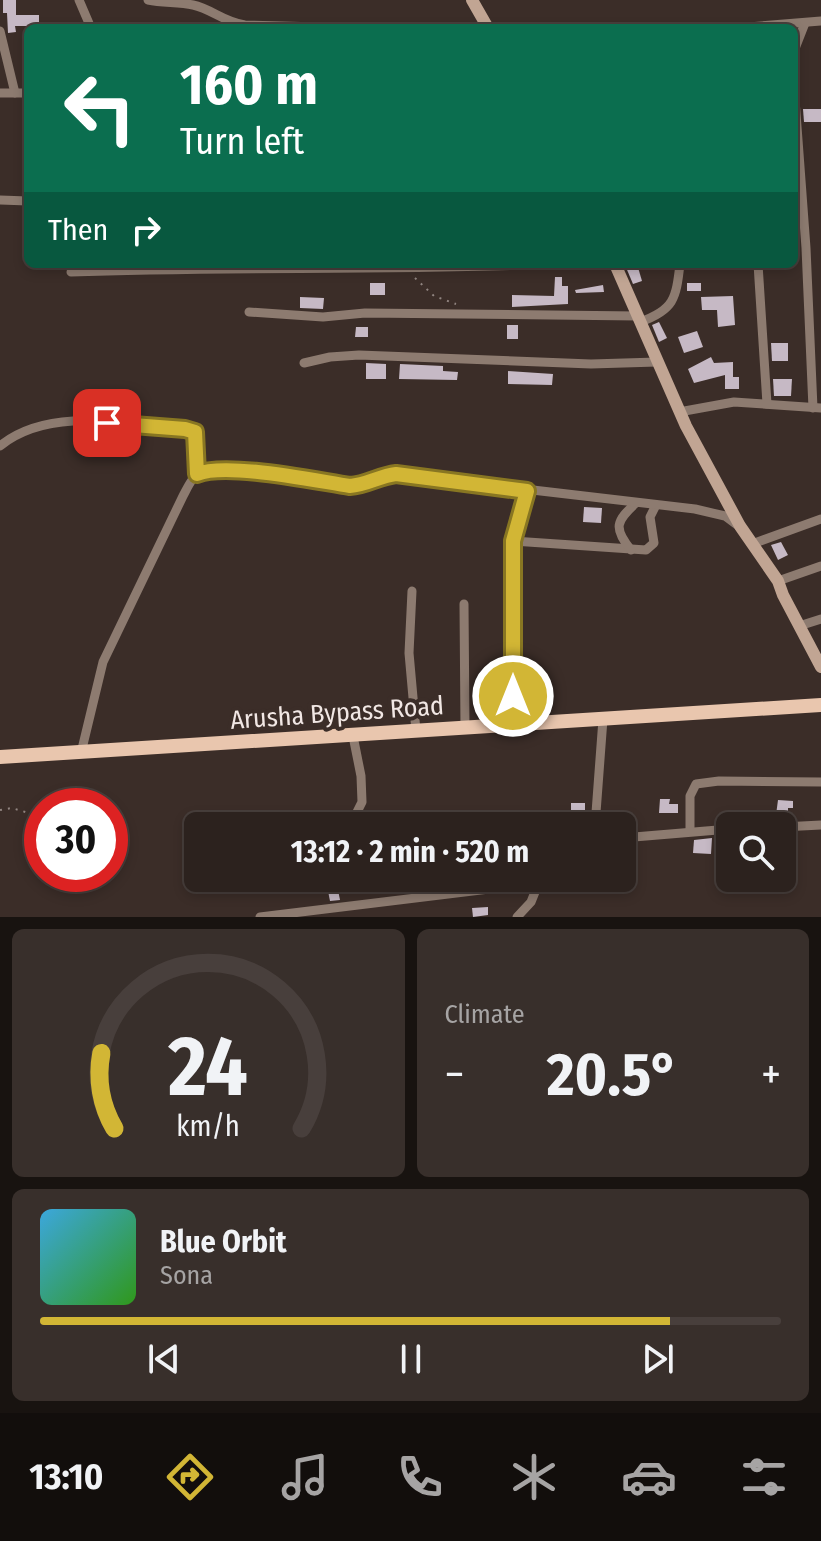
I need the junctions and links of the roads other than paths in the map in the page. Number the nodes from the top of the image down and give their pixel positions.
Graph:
1 (79, 0) edge
2 (148, 0) edge
3 (472, 0) edge
4 (171, 1) edge
5 (821, 21) edge
6 (805, 23) junction
7 (89, 24) edge
8 (238, 24) edge
9 (486, 24) edge
10 (791, 24) edge
11 (0, 31) edge
12 (798, 41) edge
13 (0, 93) edge
14 (15, 93) junction
15 (24, 93) edge
16 (798, 140) edge
17 (0, 200) edge
18 (24, 201) edge
19 (196, 268) edge
20 (316, 268) edge
21 (435, 268) edge
22 (617, 268) edge
23 (679, 268) edge
24 (758, 268) edge
25 (71, 272) dead end
26 (249, 312) dead end
27 (639, 319) junction
28 (657, 362) junction
29 (304, 363) dead end
30 (767, 404) junction
31 (817, 408) edge
32 (679, 412) junction
33 (0, 446) edge
34 (197, 474) junction
35 (527, 491) junction
36 (636, 503) junction
37 (656, 505) junction
38 (821, 519) edge
39 (742, 530) junction
40 (513, 541) junction
41 (752, 544) junction
42 (631, 550) junction
43 (821, 566) edge
44 (778, 581) junction
45 (412, 591) dead end
46 (464, 604) dead end
47 (821, 619) edge
48 (799, 626) junction
49 (821, 667) edge
50 (821, 705) edge
51 (603, 719) junction
52 (513, 725) junction
53 (465, 728) junction
54 (416, 731) junction
55 (353, 736) junction
56 (81, 753) junction
57 (0, 757) edge
58 (821, 782) edge
59 (357, 812) edge
60 (596, 812) edge
61 (821, 825) edge
62 (796, 826) edge
63 (716, 830) edge
64 (690, 831) junction
65 (636, 837) edge
66 (459, 892) edge
67 (535, 892) edge
68 (260, 917) edge
69 (517, 917) edge

1 - 7 street
2 - 4 street
3 - 9 street
4 - 8 street
5 - 6 street
6 - 10 street
6 - 12 street
11 - 14 street
13 - 14 street
14 - 15 street
16 - 31 street
17 - 18 street
19 - 25 street
20 - 21 street
22 - 27 street
23 - 27 street
24 - 30 street
26 - 27 street
27 - 28 street
28 - 29 street
28 - 32 street
30 - 31 street
30 - 32 street
32 - 39 street
33 - 34 street
34 - 35 street
34 - 56 street
35 - 36 street
35 - 40 street
36 - 37 street
36 - 42 street
37 - 39 street
37 - 42 street
38 - 41 street
39 - 41 street
40 - 42 street
40 - 52 street
41 - 44 street
43 - 44 street
44 - 48 street
45 - 54 street
46 - 53 street
47 - 48 street
48 - 49 street
50 - 51 main road, Arusha Bypass Road
51 - 52 main road, Arusha Bypass Road
51 - 60 street
52 - 53 main road, Arusha Bypass Road
53 - 54 main road, Arusha Bypass Road
54 - 55 main road, Arusha Bypass Road
55 - 56 main road, Arusha Bypass Road
55 - 59 street
56 - 57 main road, Arusha Bypass Road
58 - 64 street
61 - 62 street
63 - 64 street
64 - 65 street
66 - 68 street
67 - 69 street

